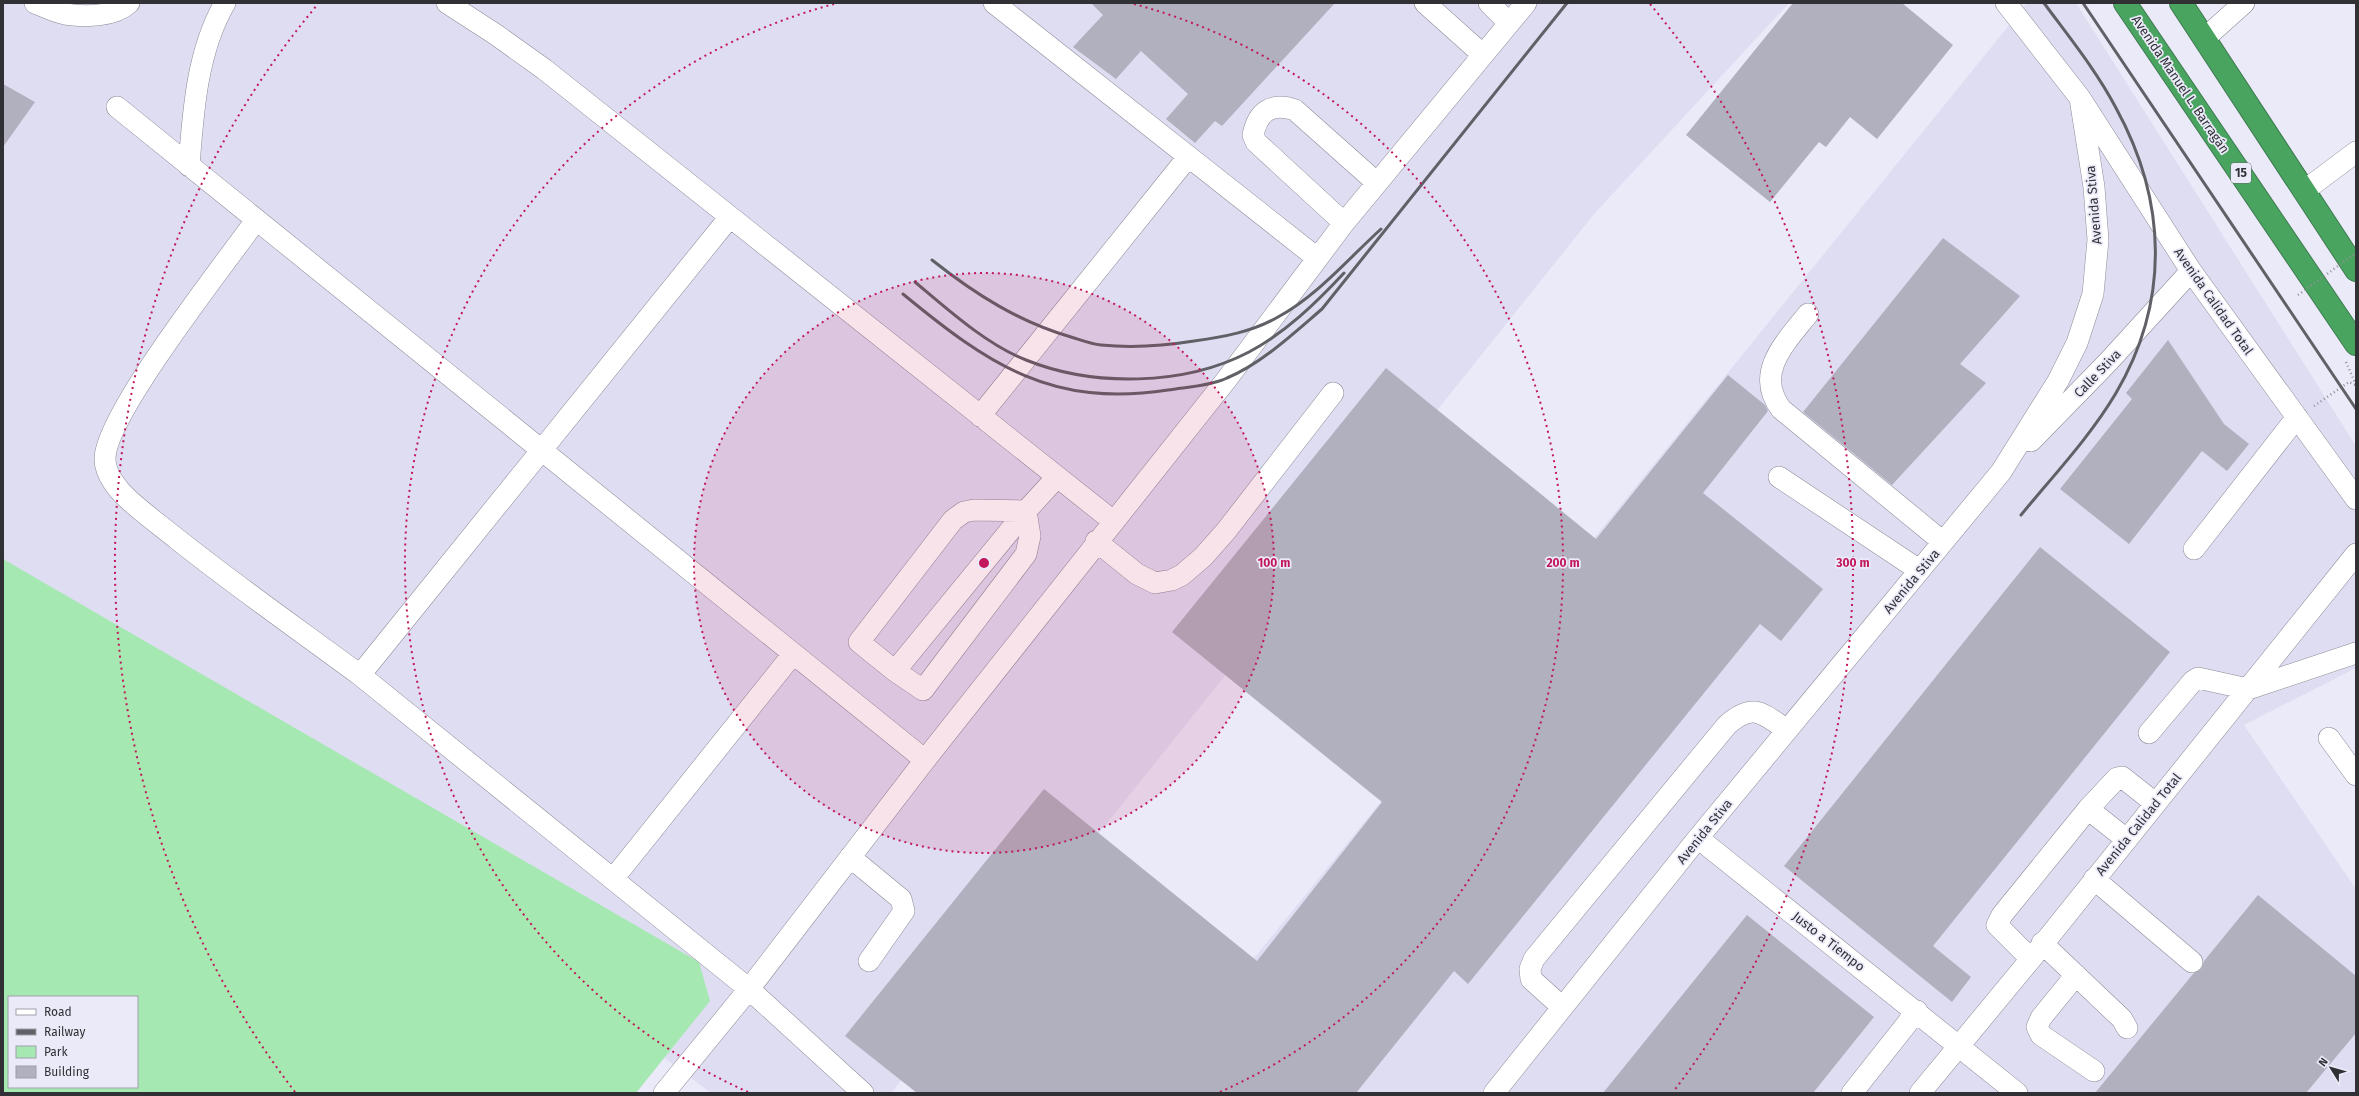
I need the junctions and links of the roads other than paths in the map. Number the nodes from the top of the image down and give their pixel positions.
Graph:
1 (35, 3) edge
2 (129, 3) edge
3 (225, 3) edge
4 (447, 3) edge
5 (994, 3) edge
6 (1425, 3) edge
7 (1489, 3) edge
8 (1526, 3) edge
9 (2006, 3) edge
10 (2125, 3) edge
11 (2181, 3) edge
12 (2244, 3) edge
13 (1510, 22) junction
14 (2205, 38) junction
15 (1482, 54) junction
16 (2080, 98) junction
17 (117, 107) dead end
18 (2356, 152) edge
19 (1188, 157) junction
20 (189, 166) junction
21 (1376, 184) junction
22 (2304, 191) junction
23 (729, 218) junction
24 (256, 220) junction
25 (1344, 223) junction
26 (1317, 258) junction
27 (2356, 270) edge
28 (2191, 271) junction
29 (1808, 314) dead end
30 (2350, 351) edge
31 (1333, 393) dead end
32 (980, 416) junction
33 (2297, 417) junction
34 (541, 451) junction
35 (2001, 472) junction
36 (1779, 476) dead end
37 (1057, 477) junction
38 (2356, 499) edge
39 (1026, 511) junction
40 (1113, 521) junction
41 (1096, 542) junction
42 (1943, 542) junction
43 (2194, 549) dead end
44 (2356, 554) edge
45 (1919, 570) junction
46 (2356, 653) edge
47 (793, 654) junction
48 (895, 671) junction
49 (360, 675) junction
50 (2248, 689) junction
51 (1787, 730) junction
52 (2149, 733) dead end
53 (2329, 738) dead end
54 (925, 760) junction
55 (2356, 775) edge
56 (2155, 803) junction
57 (2088, 809) junction
58 (1698, 838) junction
59 (2126, 839) junction
60 (850, 857) junction
61 (612, 879) junction
62 (2094, 879) junction
63 (2036, 951) junction
64 (869, 961) dead end
65 (2192, 962) dead end
66 (2076, 975) junction
67 (749, 990) junction
68 (1562, 1007) junction
69 (1917, 1012) junction
70 (2127, 1028) dead end
71 (1959, 1045) junction
72 (2094, 1071) dead end
73 (2010, 1091) edge
74 (664, 1093) edge
75 (863, 1093) edge
76 (1494, 1093) edge
77 (1852, 1093) edge
78 (1920, 1093) edge

1 - 2 street
3 - 20 street
4 - 23 street
5 - 19 street
6 - 15 street
7 - 13 street
8 - 13 street
9 - 16 street, Avenida Stiva
10 - 30 highway, Avenida Manuel L. Barragán / 15
11 - 14 highway
12 - 14 street
13 - 15 street
14 - 22 highway
15 - 21 street
16 - 28 street, Avenida Calidad Total
16 - 35 street, Avenida Stiva
17 - 20 street
18 - 22 street
19 - 26 street
19 - 32 street
20 - 24 street
21 - 25 street
21 - 25 street
22 - 27 highway
23 - 32 street
23 - 34 street
24 - 34 street
24 - 49 street
25 - 26 street
26 - 40 street
28 - 33 street, Avenida Calidad Total
28 - 35 street, Calle Stiva
29 - 42 street
31 - 41 street
32 - 37 street
33 - 38 street, Avenida Calidad Total
33 - 43 street
34 - 47 street
34 - 49 street
35 - 42 street, Avenida Stiva
36 - 45 street
37 - 39 street
37 - 40 street
39 - 48 street
39 - 48 street
39 - 48 street
40 - 41 street
41 - 54 street
42 - 45 street, Avenida Stiva
44 - 50 street, Avenida Calidad Total
45 - 51 street, Avenida Stiva
46 - 50 street
47 - 54 street
47 - 61 street
49 - 61 street
50 - 52 street
50 - 56 street, Avenida Calidad Total
51 - 58 street, Avenida Stiva
51 - 68 street
53 - 55 street
54 - 60 street
56 - 57 street
56 - 59 street, Avenida Calidad Total
57 - 59 street
57 - 63 street
58 - 68 street, Avenida Stiva
58 - 69 street, Justo a Tiempo
59 - 62 street, Avenida Calidad Total
60 - 64 street
60 - 67 street
61 - 67 street
62 - 63 street, Avenida Calidad Total
62 - 65 street
63 - 66 street
63 - 71 street, Avenida Calidad Total
66 - 70 street
66 - 72 street
67 - 74 street
67 - 75 street
68 - 76 street, Avenida Stiva
69 - 71 street, Justo a Tiempo
69 - 77 street
71 - 73 street, Justo a Tiempo
71 - 78 street, Avenida Calidad Total

